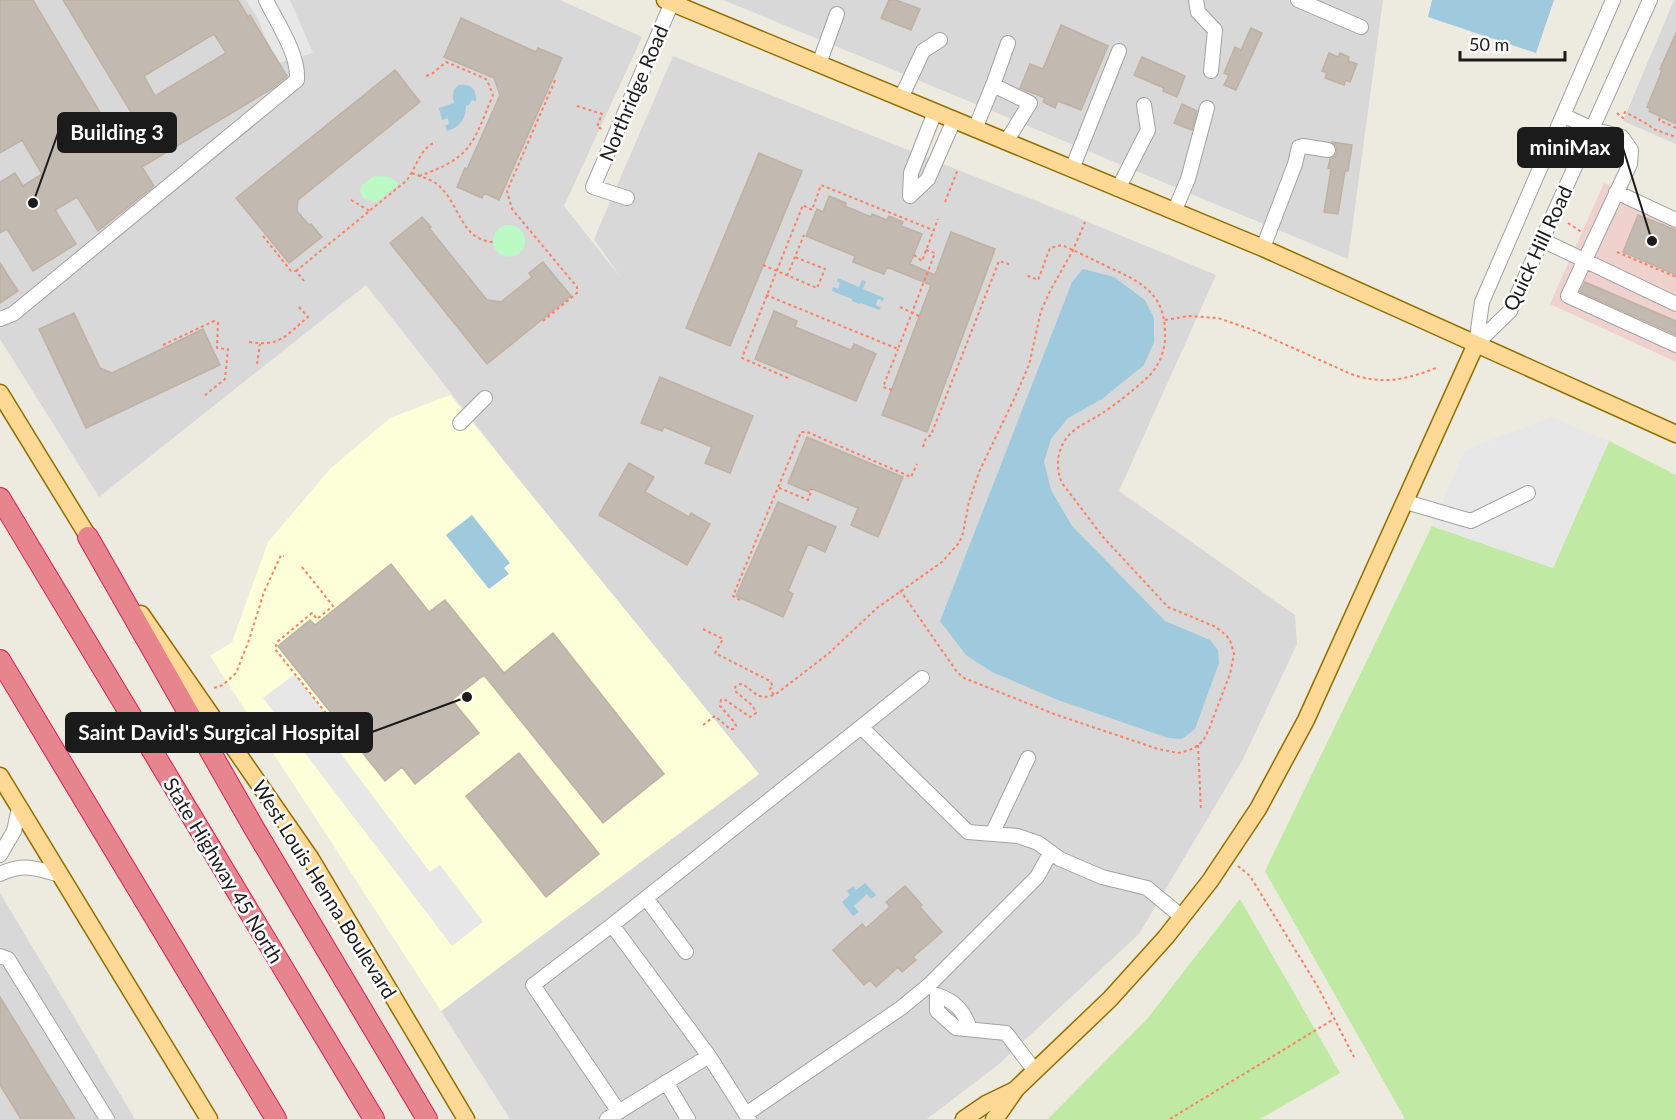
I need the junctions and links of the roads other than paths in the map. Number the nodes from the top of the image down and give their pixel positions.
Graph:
1 (266, 0) edge
2 (1196, 0) edge
3 (1298, 0) edge
4 (1613, 0) edge
5 (1650, 0) edge
6 (670, 1) edge
7 (837, 14) dead end
8 (1360, 27) dead end
9 (940, 40) dead end
10 (1008, 43) dead end
11 (1119, 51) dead end
12 (819, 64) junction
13 (1210, 71) dead end
14 (993, 85) junction
15 (901, 98) junction
16 (1144, 105) dead end
17 (1207, 108) dead end
18 (935, 112) junction
19 (1563, 116) junction
20 (954, 120) junction
21 (975, 129) junction
22 (1592, 129) junction
23 (1006, 142) junction
24 (1328, 150) dead end
25 (1072, 170) junction
26 (1118, 189) junction
27 (1616, 192) junction
28 (627, 198) dead end
29 (1174, 212) junction
30 (1676, 220) edge
31 (1542, 240) junction
32 (1263, 248) junction
33 (1585, 260) junction
34 (1676, 304) edge
35 (0, 319) edge
36 (1476, 344) junction
37 (1676, 345) edge
38 (0, 393) edge
39 (485, 398) dead end
40 (460, 423) dead end
41 (1676, 434) edge
42 (1528, 493) dead end
43 (0, 498) edge
44 (1406, 502) junction
45 (88, 537) junction
46 (0, 660) edge
47 (922, 678) dead end
48 (861, 727) junction
49 (1028, 758) dead end
50 (0, 776) edge
51 (19, 808) junction
52 (992, 834) junction
53 (1051, 852) junction
54 (0, 855) edge
55 (0, 874) edge
56 (60, 875) junction
57 (646, 898) junction
58 (1182, 917) junction
59 (612, 925) junction
60 (686, 952) dead end
61 (0, 956) edge
62 (933, 990) junction
63 (709, 1056) junction
64 (1035, 1071) junction
65 (666, 1082) junction
66 (1016, 1089) junction
67 (613, 1115) edge
68 (748, 1117) edge
69 (107, 1119) edge
70 (209, 1119) edge
71 (276, 1119) edge
72 (374, 1119) edge
73 (427, 1119) edge
74 (466, 1119) edge
75 (688, 1119) edge
76 (964, 1119) edge
77 (994, 1119) edge

1 - 35 street
2 - 13 street
3 - 8 street
4 - 19 street, Quick Hill Road
5 - 22 street, Quick Hill Road
6 - 12 main road
6 - 28 street, Northridge Road
7 - 12 street
9 - 15 street
10 - 14 street
11 - 25 street
12 - 15 main road
14 - 21 street
14 - 23 street
15 - 18 main road
16 - 26 street
17 - 29 street
18 - 20 main road
18 - 20 street
19 - 22 street
19 - 36 street, Quick Hill Road
20 - 21 main road
21 - 23 main road
22 - 27 street
22 - 31 street, Quick Hill Road
23 - 25 main road
24 - 32 street
25 - 26 main road
26 - 29 main road
27 - 30 street
27 - 33 street
29 - 32 main road
31 - 33 street
31 - 36 street, Quick Hill Road
32 - 36 main road
33 - 34 street
33 - 37 street
36 - 41 main road
36 - 44 main road
38 - 45 main road, West Louis Henna Boulevard
39 - 40 street
42 - 44 street
43 - 72 highway, State Highway 45 North
44 - 58 main road
45 - 73 highway
45 - 74 main road, West Louis Henna Boulevard
46 - 71 highway
47 - 48 street
48 - 52 street
48 - 57 street
49 - 52 street
50 - 51 main road
51 - 54 street
51 - 56 main road
52 - 53 street
53 - 58 street
53 - 62 street
55 - 56 street
56 - 70 main road
57 - 59 street
57 - 60 street
58 - 64 main road
59 - 63 street
59 - 67 street
61 - 69 street
62 - 64 street
62 - 68 street
63 - 65 street
63 - 68 street
64 - 66 main road
65 - 67 street
65 - 75 street
66 - 76 main road
66 - 77 main road

